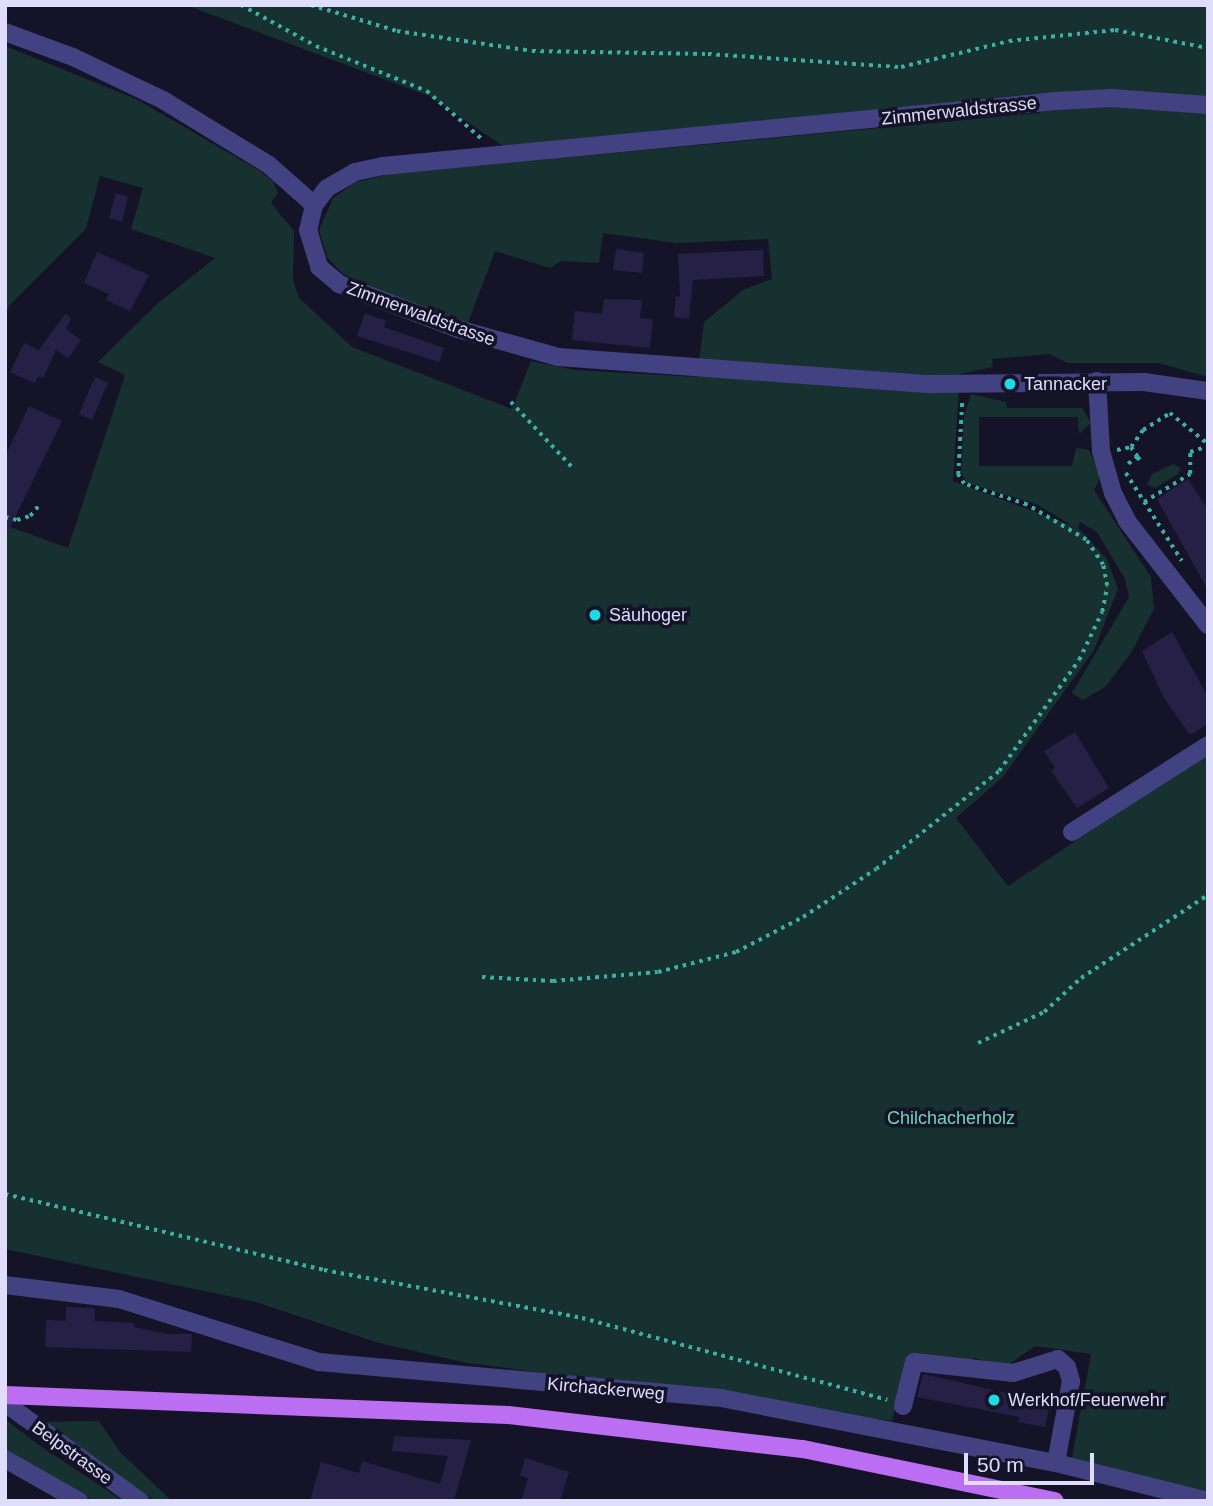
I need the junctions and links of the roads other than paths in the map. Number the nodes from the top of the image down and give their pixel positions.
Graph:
1 (5, 32) edge
2 (1208, 105) edge
3 (314, 205) junction
4 (1097, 381) junction
5 (1208, 391) edge
6 (1208, 625) edge
7 (1208, 745) edge
8 (1072, 832) dead end
9 (5, 1284) edge
10 (5, 1395) edge
11 (5, 1403) edge
12 (902, 1406) road end
13 (5, 1459) edge
14 (1056, 1463) junction
15 (79, 1501) edge
16 (140, 1501) edge
17 (1055, 1501) edge
18 (1208, 1501) edge

1 - 3 street
2 - 3 street, Zimmerwaldstrasse
3 - 4 street, Zimmerwaldstrasse
4 - 5 street, Zimmerwaldstrasse
4 - 6 street
7 - 8 street
9 - 14 street, Kirchackerweg
10 - 17 main road
11 - 16 street, Belpstrasse
12 - 14 street
13 - 15 street, Belpstrasse
14 - 18 street, Kirchackerweg

